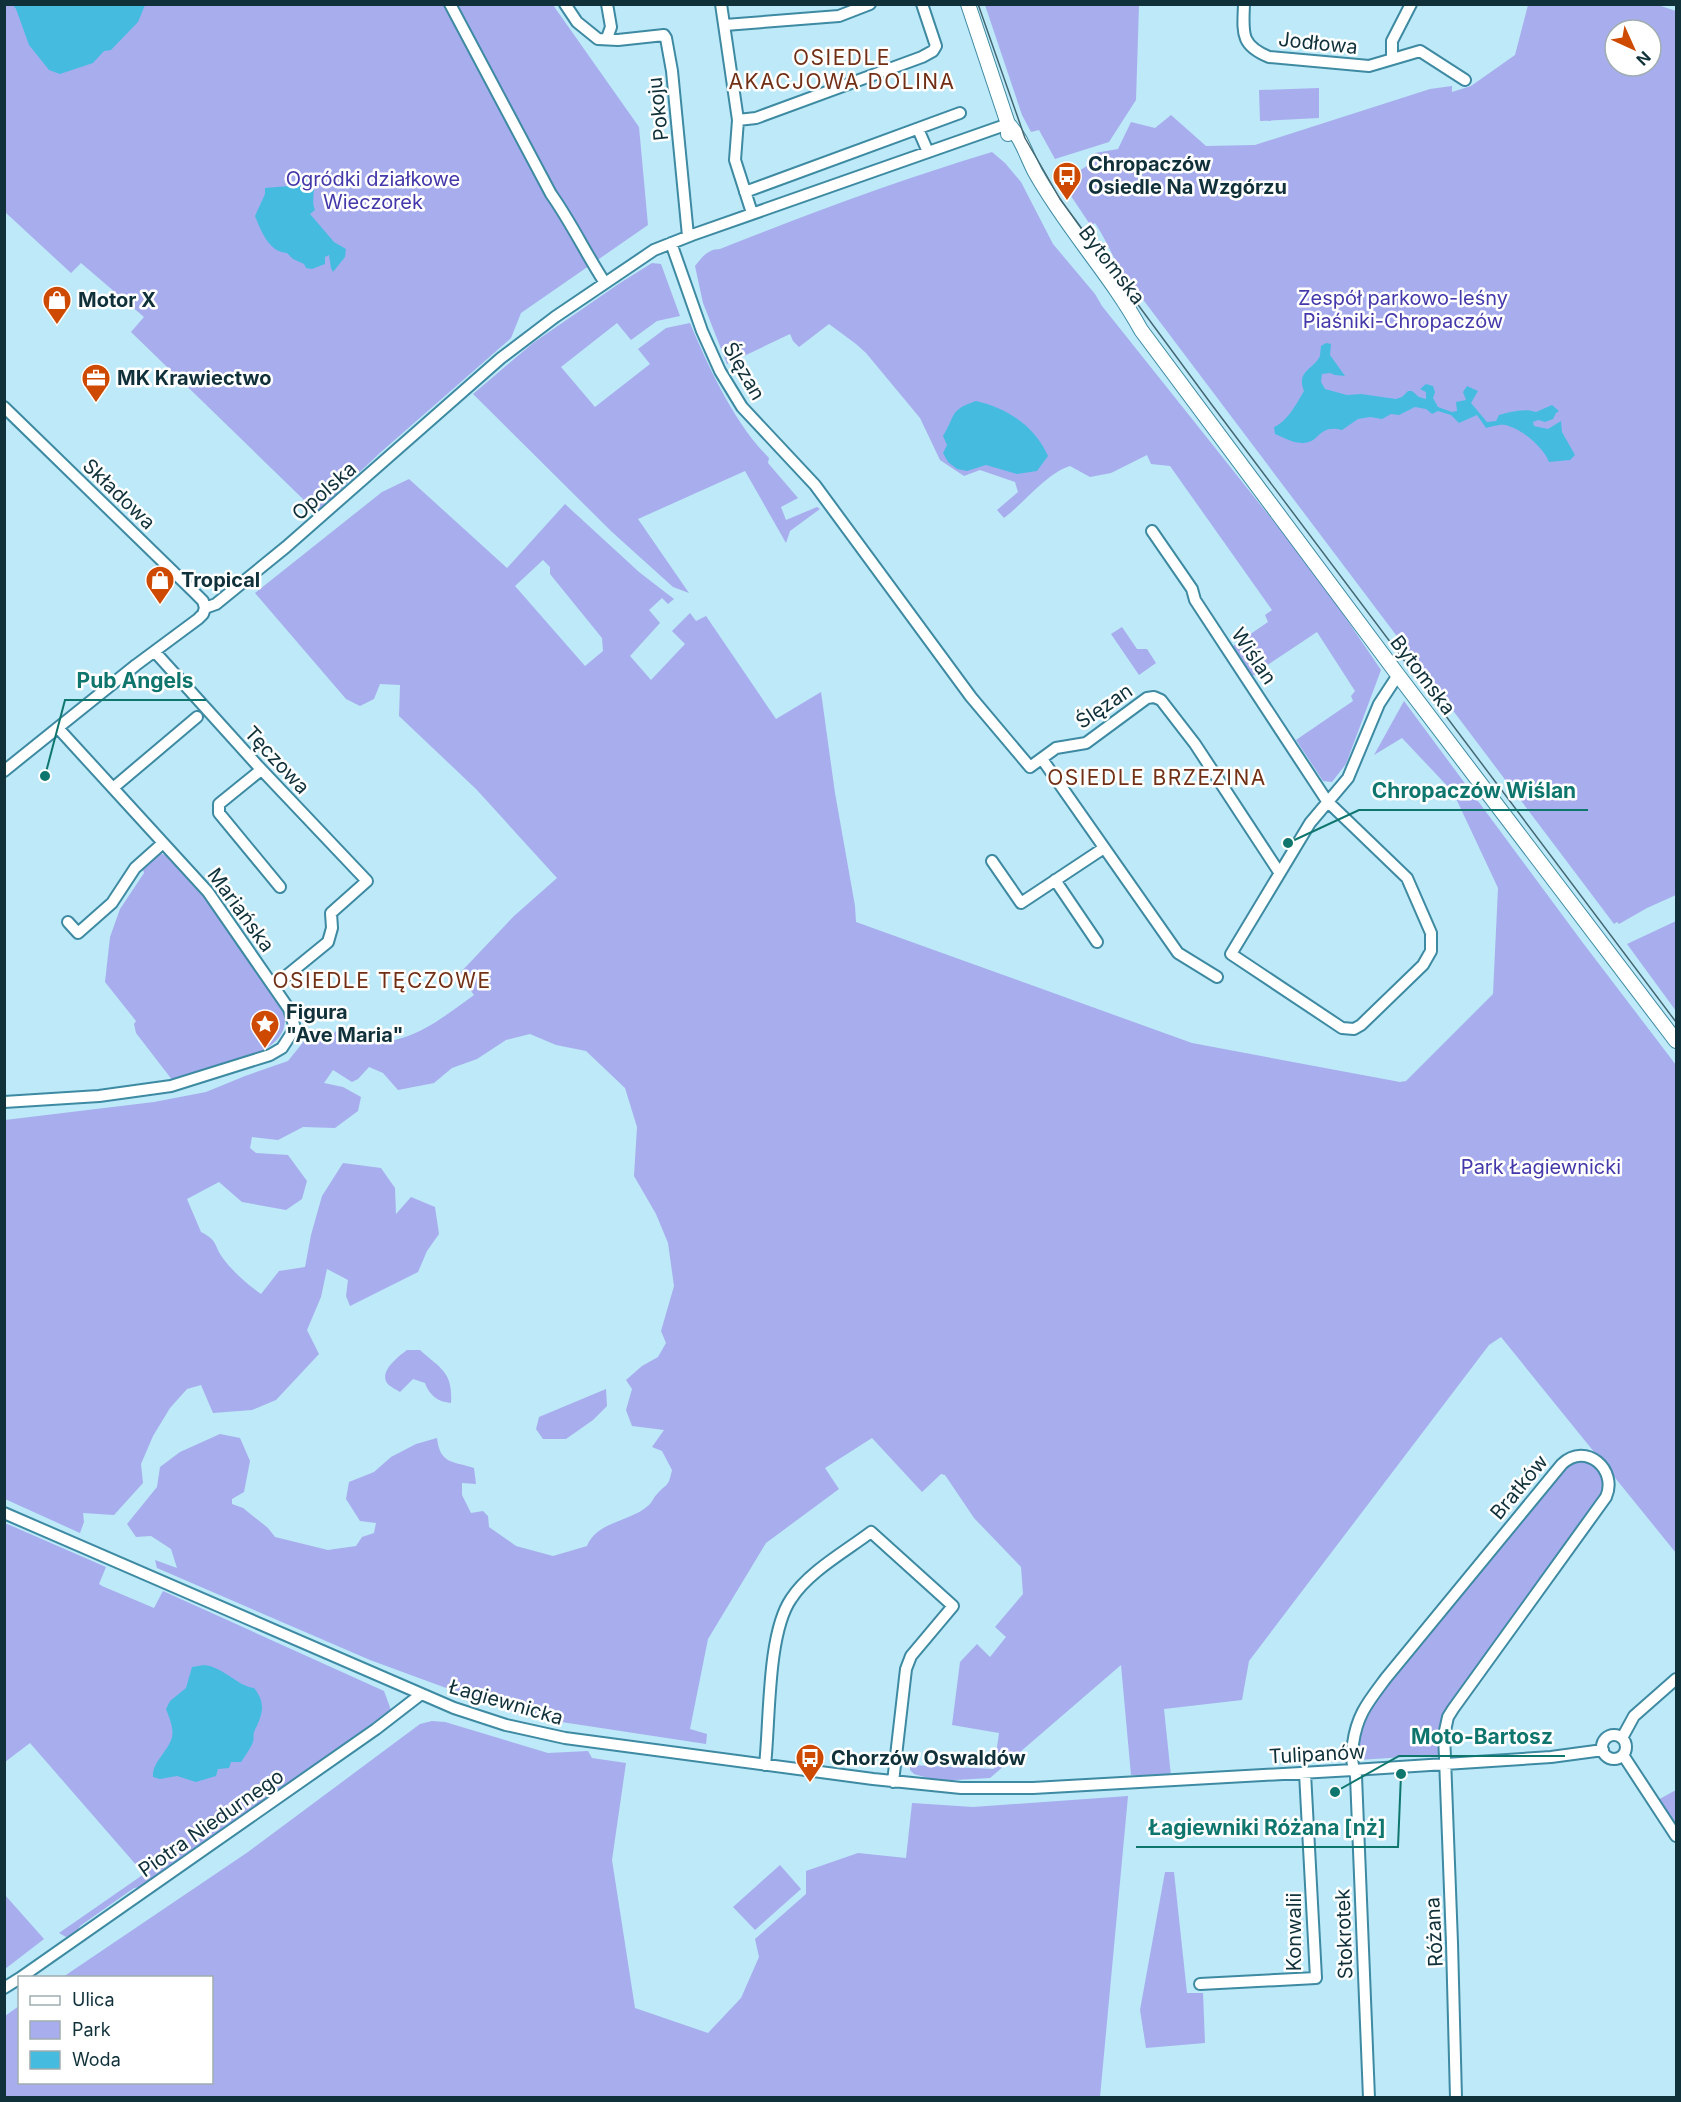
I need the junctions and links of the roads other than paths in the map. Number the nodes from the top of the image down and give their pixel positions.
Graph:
1 (450, 4) edge
2 (565, 4) edge
3 (607, 4) edge
4 (721, 4) edge
5 (870, 4) edge
6 (922, 4) edge
7 (968, 4) edge
8 (1244, 4) edge
9 (1411, 4) edge
10 (725, 25) junction
11 (607, 38) junction
12 (1392, 59) junction
13 (1465, 80) dead end
14 (960, 113) dead end
15 (738, 120) junction
16 (1008, 124) junction
17 (918, 129) junction
18 (928, 152) junction
19 (745, 192) junction
20 (752, 213) junction
21 (688, 236) junction
22 (671, 243) junction
23 (605, 283) junction
24 (4, 407) edge
25 (1152, 531) dead end
26 (205, 608) junction
27 (155, 652) junction
28 (1398, 675) junction
29 (197, 717) dead end
30 (58, 728) junction
31 (1042, 759) junction
32 (261, 770) junction
33 (5, 771) edge
34 (113, 788) junction
35 (1327, 801) junction
36 (163, 843) junction
37 (1104, 848) junction
38 (992, 861) dead end
39 (1279, 872) junction
40 (1055, 880) junction
41 (280, 887) dead end
42 (68, 922) dead end
43 (1097, 942) dead end
44 (1217, 977) dead end
45 (274, 986) junction
46 (1677, 1041) edge
47 (4, 1102) edge
48 (4, 1513) edge
49 (1677, 1679) edge
50 (420, 1695) junction
51 (1622, 1738) junction
52 (1603, 1750) junction
53 (1623, 1755) junction
54 (1445, 1764) junction
55 (765, 1765) junction
56 (1353, 1770) junction
57 (1305, 1773) junction
58 (893, 1782) junction
59 (1033, 1788) joint
60 (1677, 1836) edge
61 (23, 1976) edge
62 (18, 1979) edge
63 (1200, 1984) dead end
64 (4, 1988) edge
65 (1369, 2097) edge
66 (1456, 2097) edge

1 - 23 street
2 - 11 street, Pokoju
3 - 11 street
4 - 10 street
5 - 10 street
6 - 15 street
7 - 16 main road, Bytomska
8 - 12 street, Jodłowa
9 - 12 street
10 - 15 street
11 - 21 street, Pokoju
12 - 13 street, Jodłowa
14 - 17 street
15 - 19 street
16 - 18 street
16 - 28 main road, Bytomska
17 - 18 street
17 - 19 street
18 - 20 street
19 - 20 street
20 - 21 street
21 - 22 street
22 - 23 street, Opolska
22 - 31 street, Ślęzan
23 - 26 street, Opolska
24 - 26 street, Składowa
25 - 35 street, Wiślan
26 - 27 street, Opolska
27 - 30 street, Opolska
27 - 32 street, Tęczowa
28 - 35 street
28 - 46 main road, Bytomska
29 - 34 street
30 - 33 street, Opolska
30 - 34 street, Mariańska
31 - 37 street
31 - 39 street, Ślęzan
32 - 41 street
32 - 45 street, Tęczowa
34 - 36 street, Mariańska
35 - 39 street
35 - 39 street, Wiślan
36 - 42 street
36 - 45 street, Mariańska
37 - 40 street
37 - 44 street
38 - 40 street
40 - 43 street
45 - 47 street, Mariańska
48 - 50 street, Łagiewnicka
49 - 51 street
50 - 55 street, Łagiewnicka
50 - 61 street, Piotra Niedurnego
51 - 52 street
51 - 53 street
52 - 53 street
52 - 54 street, Tulipanów
53 - 60 street
54 - 56 street, Tulipanów
54 - 56 street, Bratków
54 - 66 street, Różana
55 - 58 street, Łagiewnicka
55 - 58 street
56 - 57 street, Tulipanów
56 - 65 street, Stokrotek
57 - 59 street, Tulipanów
57 - 63 street, Konwalii
58 - 59 street, Łagiewnicka
62 - 64 street, Piotra Niedurnego

